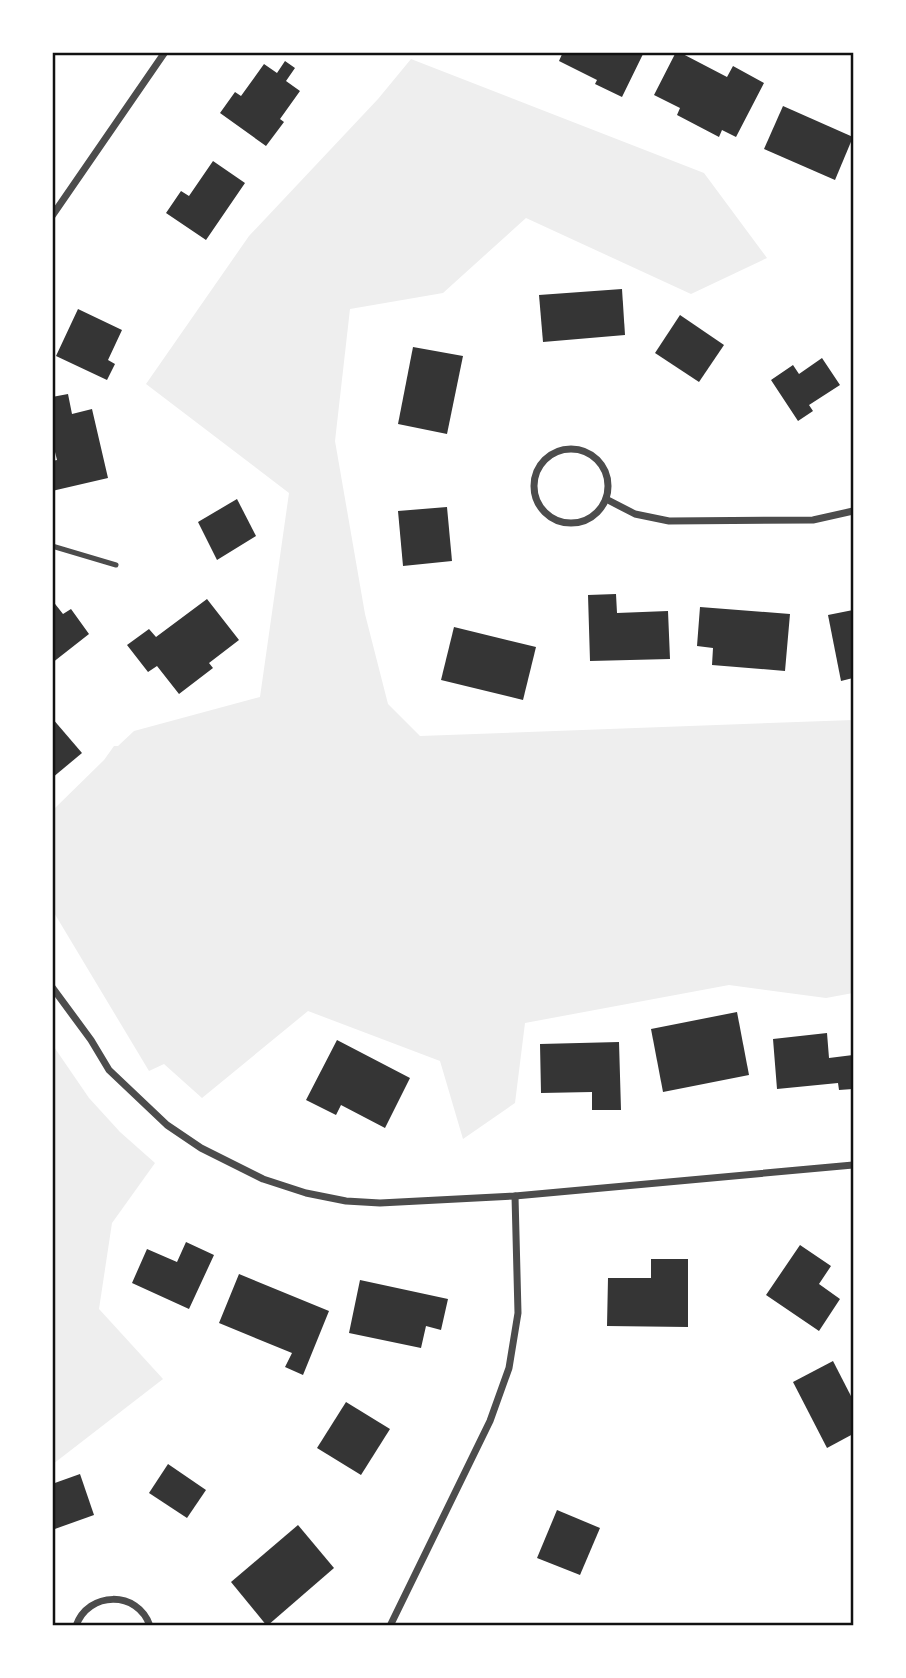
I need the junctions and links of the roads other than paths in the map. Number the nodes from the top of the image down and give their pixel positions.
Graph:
1 (165, 52) edge
2 (52, 216) edge
3 (606, 499) junction
4 (853, 511) edge
5 (52, 546) edge
6 (116, 565) dead end
7 (52, 987) edge
8 (853, 1165) edge
9 (515, 1196) junction
10 (76, 1626) edge
11 (150, 1626) edge
12 (390, 1626) edge

1 - 2 street
3 - 3 street
3 - 4 street
5 - 6 lane
7 - 9 street
8 - 9 street
9 - 12 street
10 - 11 street

